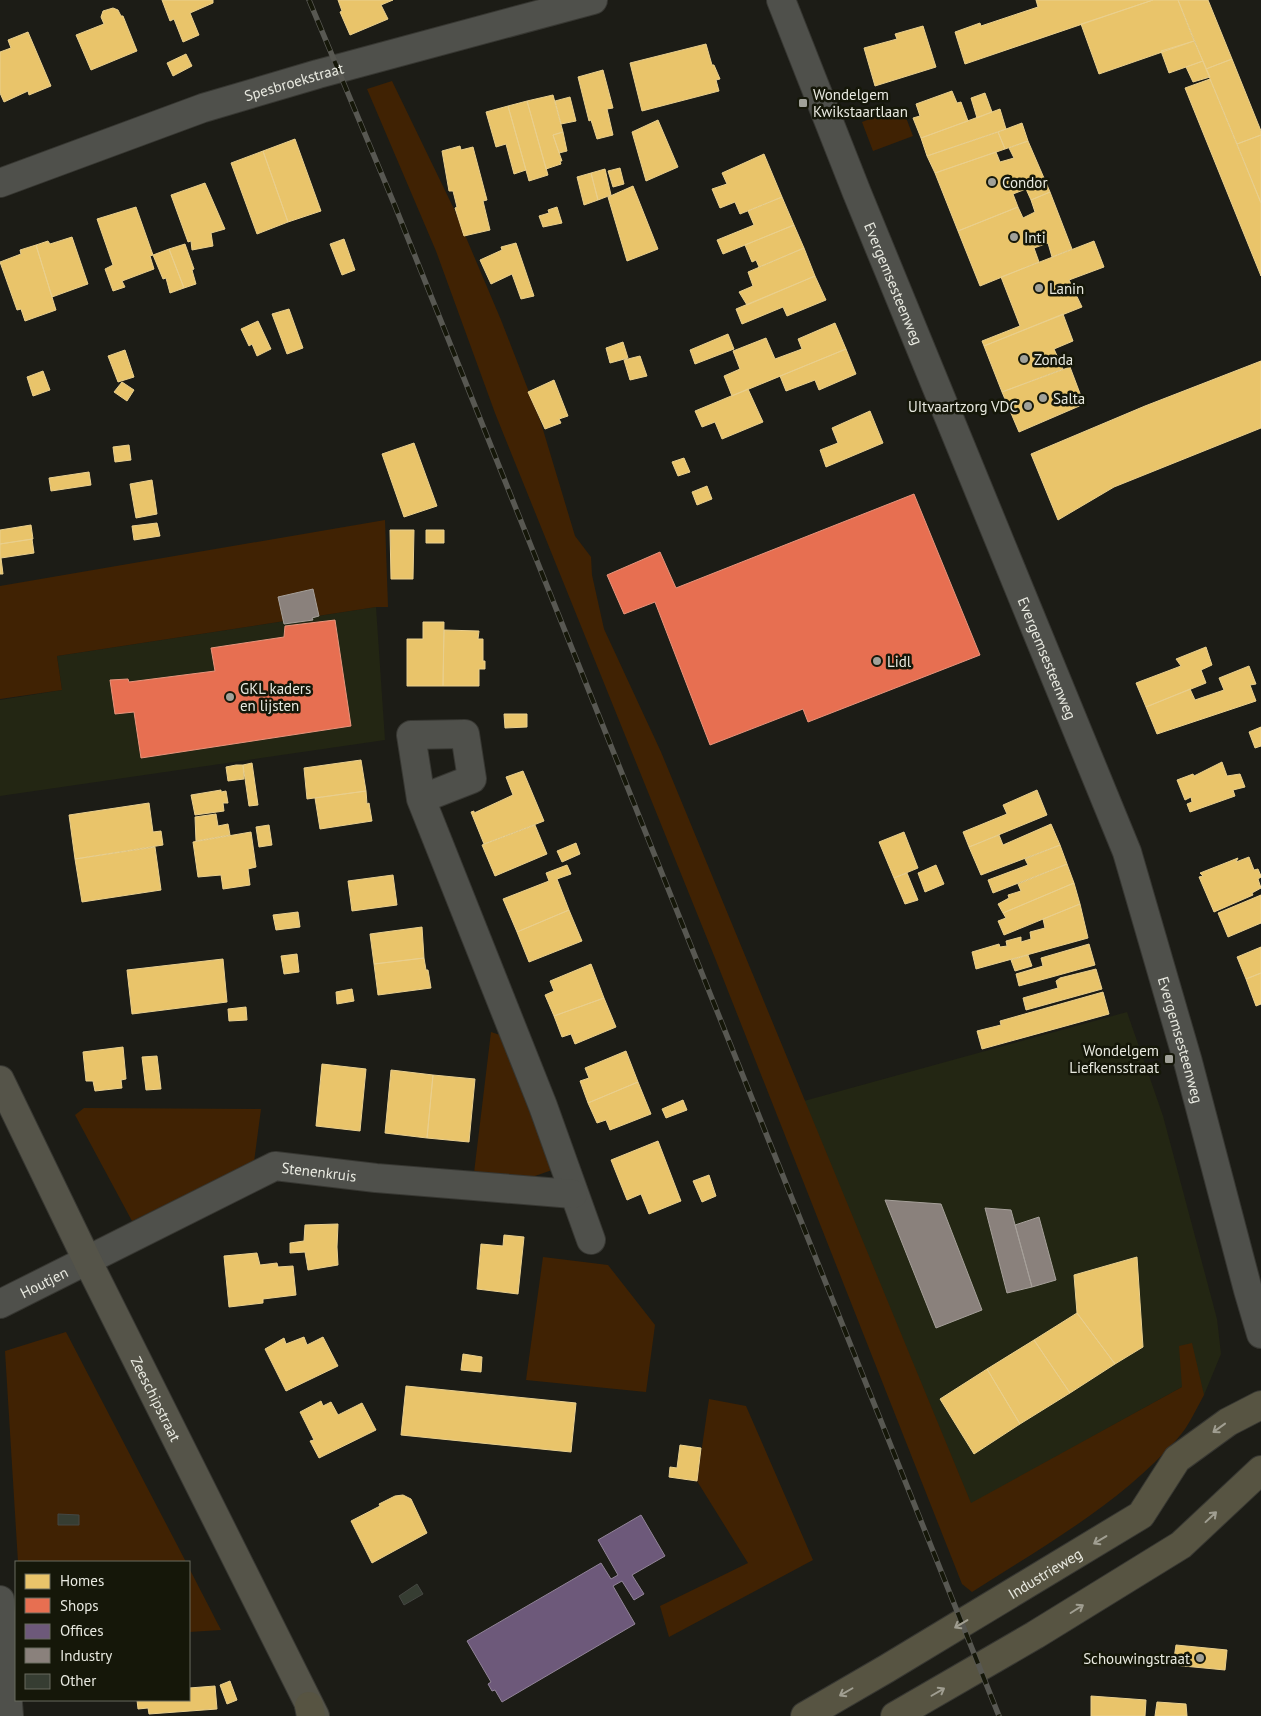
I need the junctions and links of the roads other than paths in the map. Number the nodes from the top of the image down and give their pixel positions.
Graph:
1 (593, 0) edge
2 (781, 0) edge
3 (519, 10) edge
4 (0, 183) edge
5 (421, 799) dead end
6 (0, 1080) edge
7 (573, 1194) junction
8 (591, 1240) dead end
9 (87, 1260) junction
10 (1254, 1288) edge
11 (0, 1304) edge
12 (1261, 1334) edge
13 (1261, 1405) edge
14 (1261, 1470) edge
15 (0, 1600) edge
16 (312, 1713) edge
17 (9, 1716) edge
18 (805, 1716) edge
19 (895, 1716) edge

1 - 3 street, Spesbroekstraat
2 - 10 street, Evergemsesteenweg
3 - 4 street, Spesbroekstraat
5 - 7 street
6 - 9 main road, Zeeschipstraat
7 - 8 street
7 - 9 street, Stenenkruis
9 - 11 street, Houtjen
9 - 16 main road, Zeeschipstraat
10 - 12 street, Evergemsesteenweg
13 -> 18 highway, Industrieweg
19 -> 14 highway
15 - 17 street

